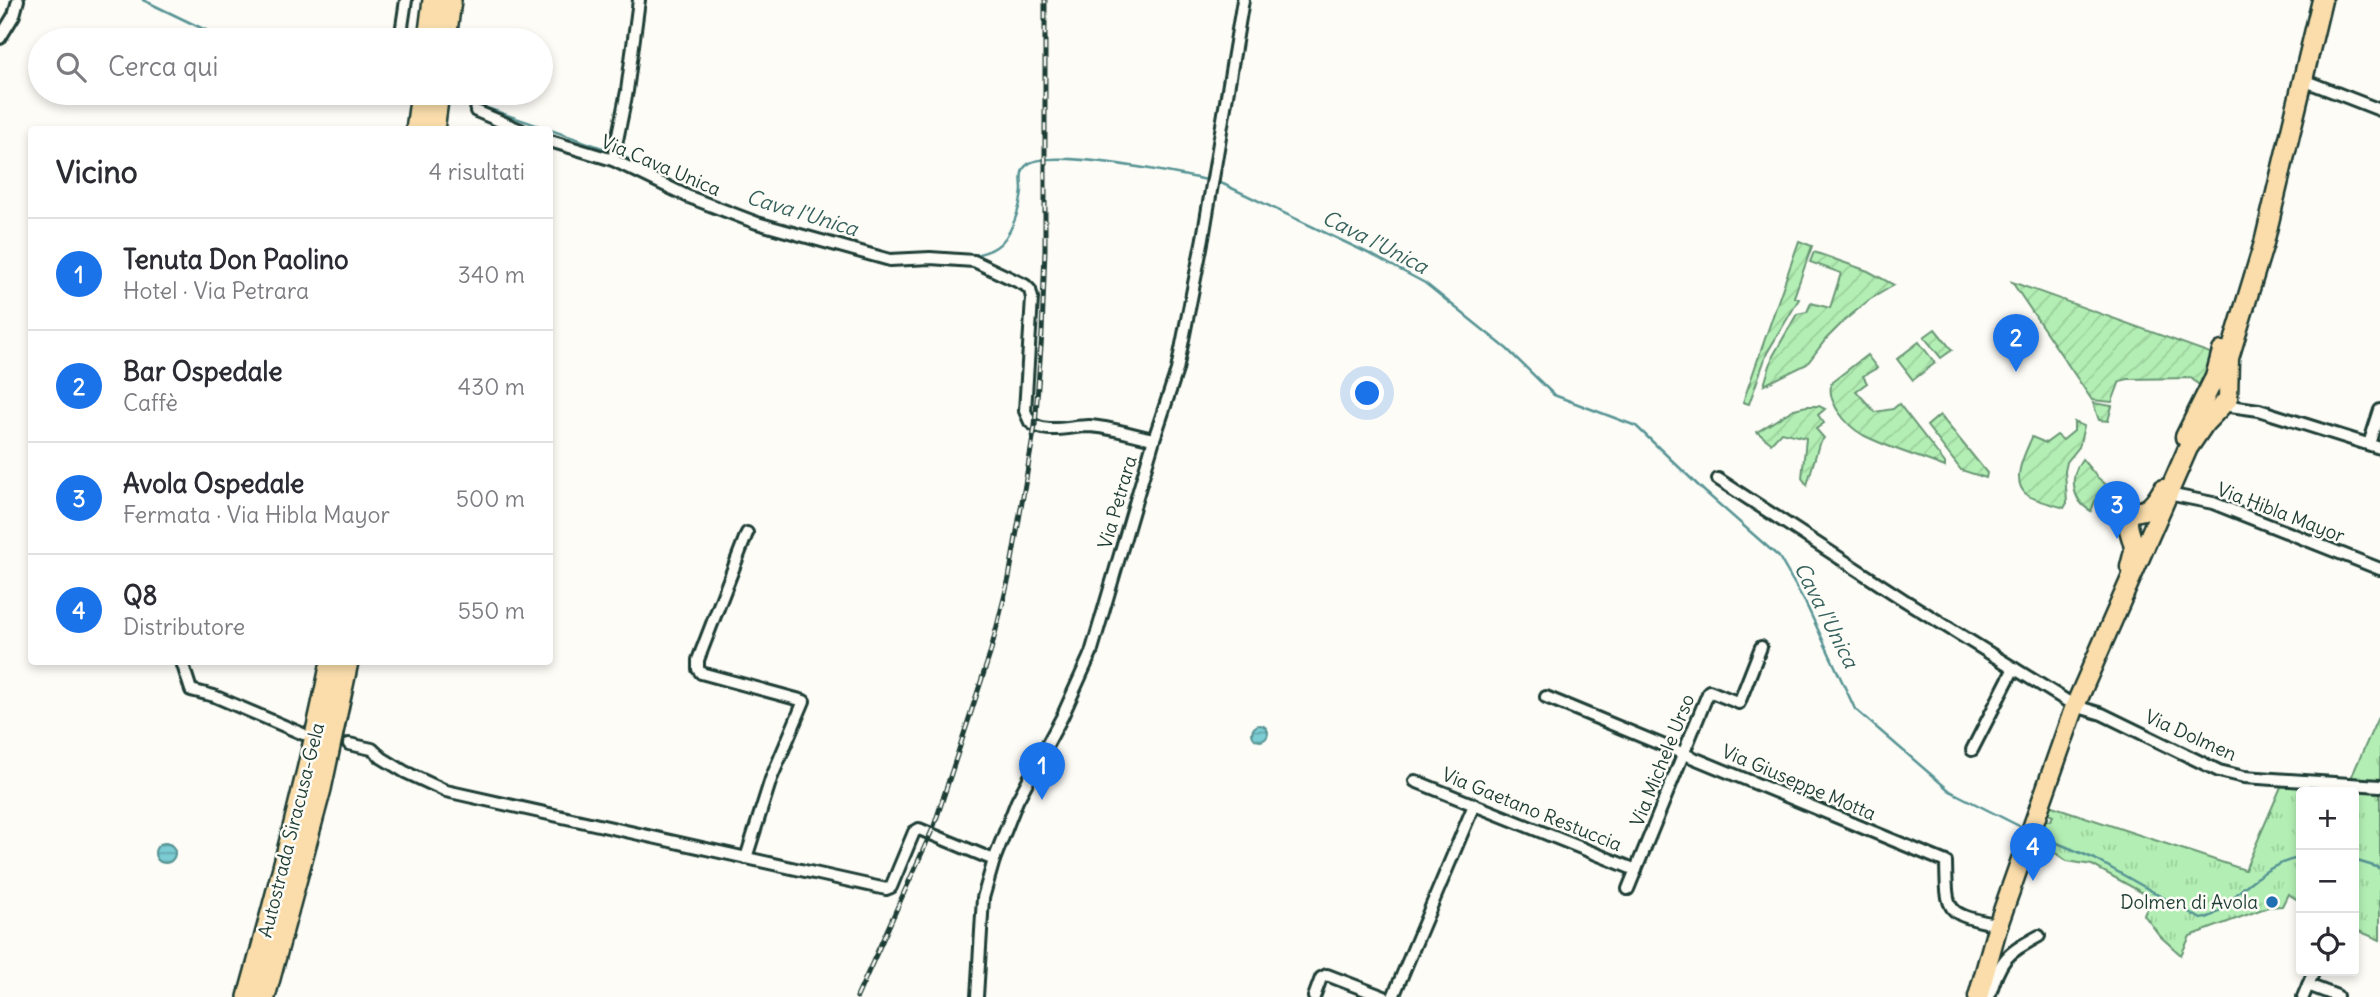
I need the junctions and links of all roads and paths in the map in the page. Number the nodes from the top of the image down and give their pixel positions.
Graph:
1 (18, 0) edge
2 (406, 0) edge
3 (433, 0) edge
4 (451, 0) edge
5 (639, 0) edge
6 (1243, 0) edge
7 (2322, 0) edge
8 (402, 28) edge
9 (430, 28) edge
10 (448, 28) edge
11 (0, 38) edge
12 (2303, 80) junction
13 (427, 105) edge
14 (433, 105) edge
15 (2380, 110) edge
16 (477, 111) dead end
17 (418, 126) edge
18 (434, 126) edge
19 (512, 126) edge
20 (553, 142) edge
21 (613, 160) junction
22 (2241, 313) junction
23 (2208, 390) junction
24 (2225, 398) junction
25 (2380, 410) edge
26 (1154, 439) junction
27 (2374, 446) edge
28 (1717, 478) dead end
29 (2168, 495) junction
30 (2149, 521) junction
31 (747, 533) dead end
32 (2380, 569) edge
33 (2125, 588) junction
34 (1761, 647) dead end
35 (183, 665) edge
36 (330, 665) edge
37 (347, 665) edge
38 (2014, 668) junction
39 (1546, 697) dead end
40 (2075, 706) junction
41 (303, 734) dead end
42 (349, 744) dead end
43 (1972, 750) dead end
44 (1684, 753) junction
45 (1415, 781) dead end
46 (2380, 786) edge
47 (1474, 805) junction
48 (747, 858) junction
49 (994, 860) junction
50 (1636, 870) junction
51 (1628, 889) dead end
52 (1998, 925) junction
53 (2039, 936) dead end
54 (2312, 976) edge
55 (2308, 985) junction
56 (1981, 994) edge
57 (2337, 996) edge
58 (248, 997) edge
59 (265, 997) edge
60 (977, 997) edge
61 (1314, 997) edge
62 (1384, 997) edge
63 (1393, 997) edge
64 (2304, 997) edge

1 - 11 street
2 - 8 street
3 - 9 highway
4 - 10 highway
5 - 21 street
6 - 26 street, Via Petrara
7 - 12 main road
12 - 15 street
12 - 22 main road
13 - 17 highway
14 - 18 highway
16 - 19 street
20 - 21 street, Via Cava Unica
21 - 26 street, Via Cava Unica
22 - 23 main road
22 - 24 main road
23 - 24 main road
23 - 30 main road
24 - 27 street
24 - 29 main road
25 - 27 street
26 - 49 street, Via Petrara
28 - 38 street, Via Dolmen
29 - 30 main road
29 - 32 street, Via Hibla Mayor
30 - 33 main road
30 - 33 main road
31 - 48 street
33 - 40 main road
34 - 44 street, Via Michele Urso
35 - 41 street
36 - 58 highway, Autostrada Siracusa-Gela
37 - 59 highway, Autostrada Siracusa-Gela
38 - 40 street, Via Dolmen
38 - 43 street
39 - 44 street, Via Giuseppe Motta
40 - 46 street, Via Dolmen
40 - 52 main road
42 - 48 street
44 - 50 street, Via Michele Urso
44 - 52 street, Via Giuseppe Motta
45 - 47 street, Via Gaetano Restuccia
47 - 50 street, Via Gaetano Restuccia
47 - 63 street
48 - 49 street
49 - 60 street, Via Petrara
50 - 51 street, Via Michele Urso
52 - 56 main road
53 - 56 street
54 - 55 street
55 - 57 street
55 - 64 street
61 - 62 street

